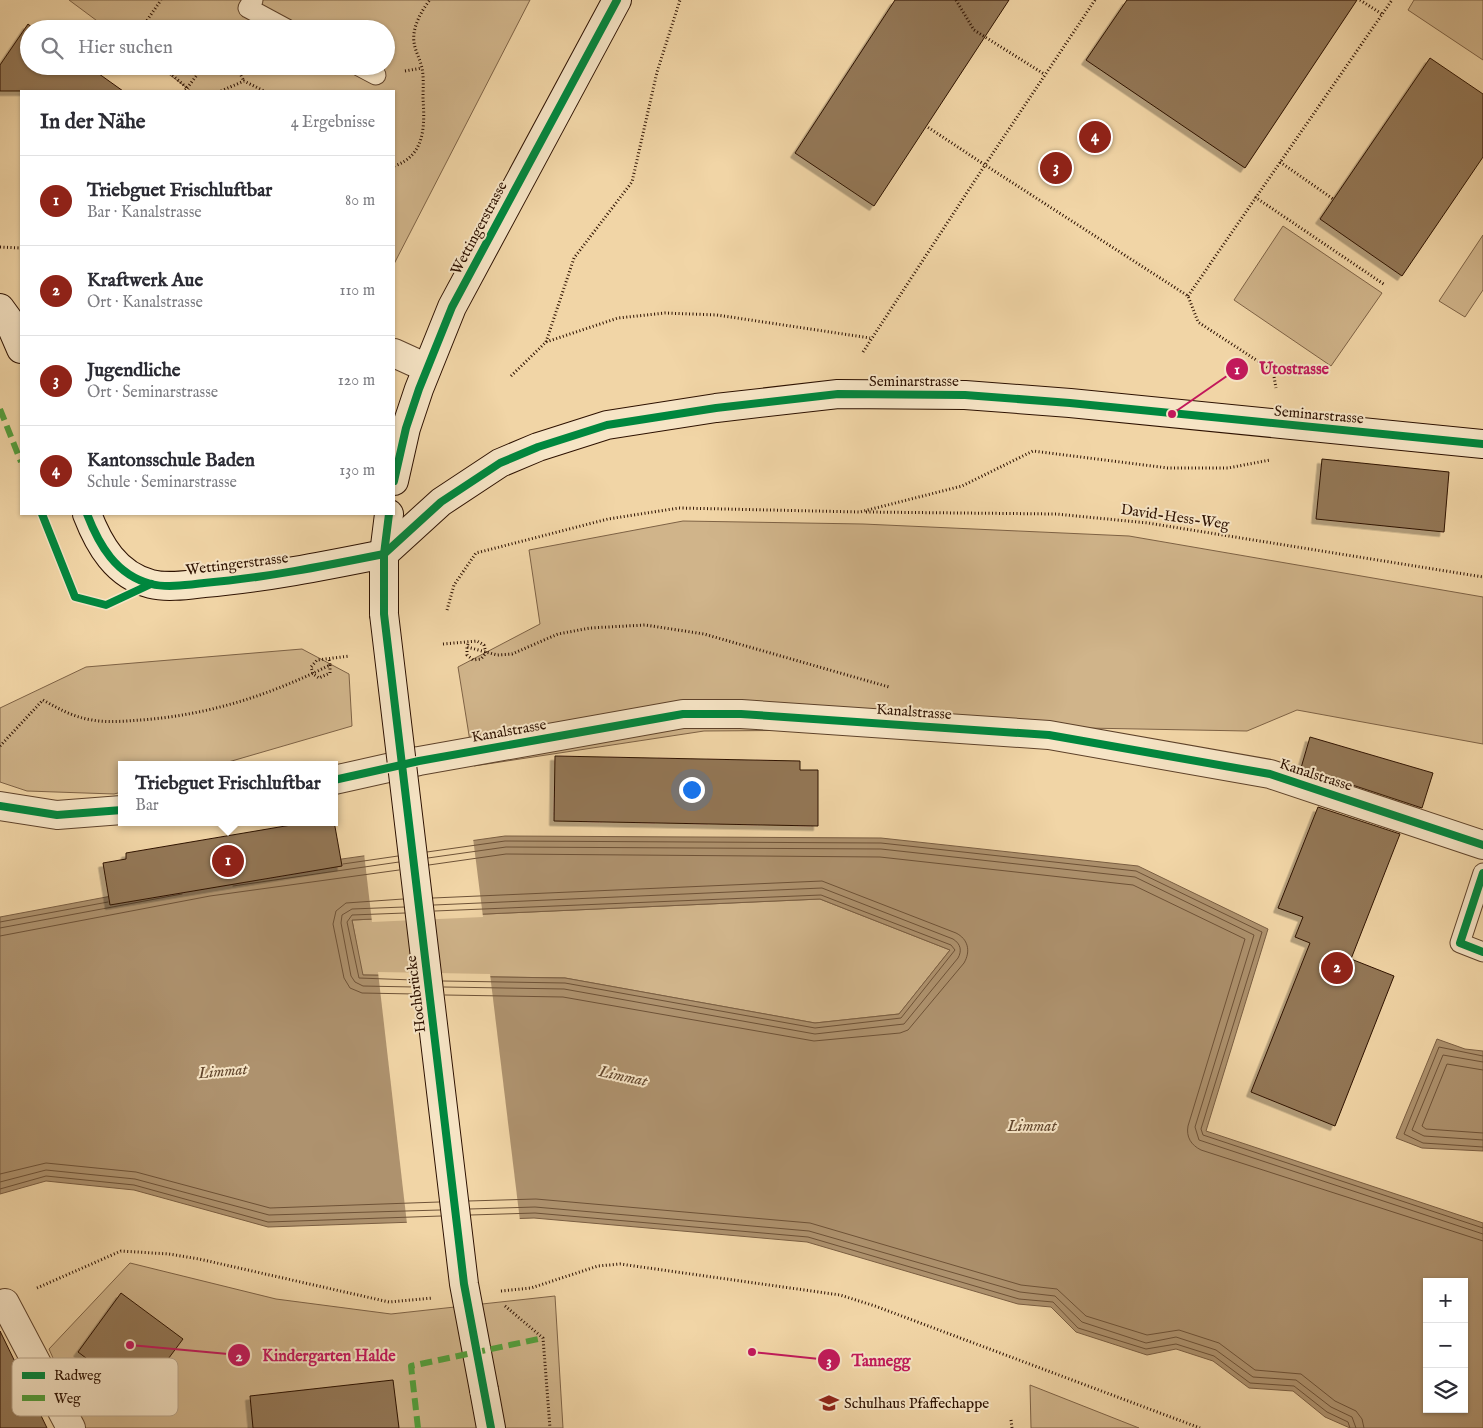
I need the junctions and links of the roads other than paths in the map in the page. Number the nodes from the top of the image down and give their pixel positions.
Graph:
1 (253, 0) edge
2 (617, 0) edge
3 (270, 20) edge
4 (0, 308) edge
5 (20, 347) edge
6 (395, 353) edge
7 (427, 368) junction
8 (1483, 444) edge
9 (395, 477) edge
10 (87, 515) edge
11 (389, 515) edge
12 (384, 554) junction
13 (338, 779) edge
14 (0, 806) edge
15 (118, 810) edge
16 (1483, 845) edge
17 (1483, 873) edge
18 (1483, 952) edge
19 (5, 1303) road end
20 (34, 1358) edge
21 (65, 1416) edge
22 (71, 1428) edge
23 (491, 1428) edge

1 - 3 lane
2 - 7 main road, Wettingerstrasse
4 - 5 main road
6 - 7 main road
7 - 9 main road, Wettingerstrasse
8 - 12 main road, Seminarstrasse
10 - 12 main road, Wettingerstrasse
11 - 12 main road
12 - 23 main road, Hochbrücke, bridge
13 - 16 main road, Kanalstrasse
14 - 15 main road
17 - 18 lane
19 - 20 main road
21 - 22 main road

